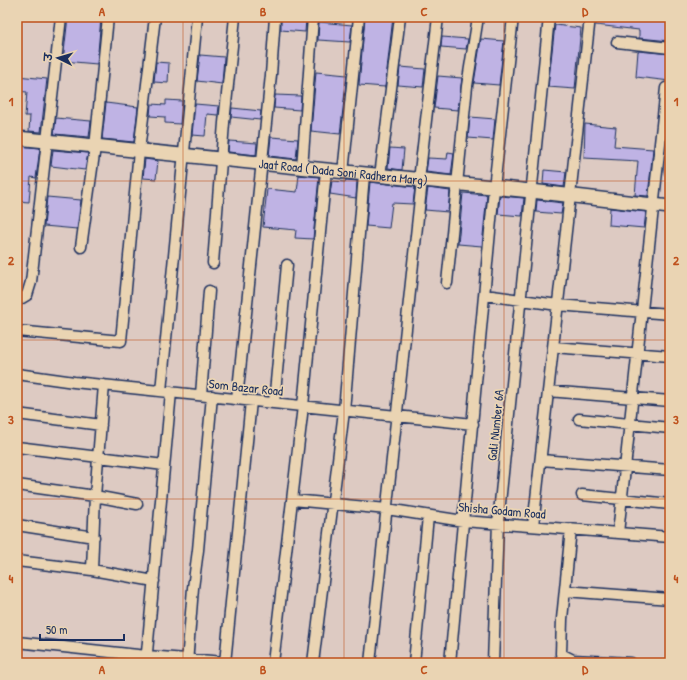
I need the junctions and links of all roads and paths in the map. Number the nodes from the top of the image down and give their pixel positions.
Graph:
1 (61, 17) edge
2 (108, 17) edge
3 (155, 17) edge
4 (197, 17) edge
5 (235, 17) edge
6 (275, 17) edge
7 (313, 17) edge
8 (359, 17) edge
9 (400, 17) edge
10 (438, 17) edge
11 (478, 17) edge
12 (513, 17) edge
13 (549, 17) edge
14 (590, 17) edge
15 (617, 42) dead end
16 (670, 48) edge
17 (666, 88) dead end
18 (17, 138) edge
19 (47, 141) junction
20 (95, 146) junction
21 (139, 151) junction
22 (183, 156) junction
23 (221, 160) junction
24 (260, 164) junction
25 (302, 169) junction
26 (326, 171) junction
27 (343, 172) junction
28 (364, 174) junction
29 (380, 176) junction
30 (420, 180) junction
31 (457, 184) junction
32 (494, 188) junction
33 (531, 191) junction
34 (569, 196) junction
35 (654, 205) junction
36 (670, 207) edge
37 (81, 247) dead end
38 (213, 263) dead end
39 (287, 265) dead end
40 (447, 283) dead end
41 (209, 291) dead end
42 (485, 295) junction
43 (520, 300) junction
44 (17, 301) edge
45 (558, 305) junction
46 (643, 310) junction
47 (670, 314) edge
48 (17, 330) edge
49 (553, 347) junction
50 (639, 353) junction
51 (670, 356) edge
52 (17, 374) edge
53 (104, 385) junction
54 (548, 391) junction
55 (166, 392) junction
56 (200, 395) junction
57 (212, 396) junction
58 (634, 397) junction
59 (237, 399) junction
60 (250, 401) junction
61 (670, 401) edge
62 (274, 403) junction
63 (303, 406) junction
64 (344, 411) junction
65 (17, 414) edge
66 (398, 416) junction
67 (579, 419) dead end
68 (473, 424) junction
69 (631, 424) junction
70 (101, 425) junction
71 (670, 428) edge
72 (17, 447) edge
73 (99, 458) junction
74 (541, 460) junction
75 (164, 465) junction
76 (626, 466) junction
77 (670, 470) edge
78 (17, 485) edge
79 (582, 495) dead end
80 (95, 496) junction
81 (622, 498) junction
82 (292, 500) junction
83 (136, 504) dead end
84 (333, 504) junction
85 (670, 504) edge
86 (387, 509) junction
87 (428, 516) junction
88 (463, 521) junction
89 (498, 524) junction
90 (17, 525) edge
91 (533, 526) junction
92 (571, 529) junction
93 (618, 533) junction
94 (94, 536) junction
95 (670, 536) edge
96 (17, 561) edge
97 (92, 570) junction
98 (154, 581) junction
99 (565, 591) junction
100 (670, 599) edge
101 (17, 642) edge
102 (146, 660) edge
103 (188, 661) edge
104 (573, 662) edge
105 (225, 663) edge
106 (273, 663) edge
107 (313, 663) edge
108 (370, 663) edge
109 (414, 663) edge
110 (450, 663) edge
111 (493, 663) edge
112 (631, 663) edge

1 - 19 street
2 - 20 street
3 - 21 street
4 - 22 street
5 - 23 street
6 - 24 street
7 - 25 street
8 - 27 street
9 - 29 street
10 - 30 street
11 - 31 street
12 - 32 street
13 - 33 street, Gali Number 6A
14 - 34 street
15 - 16 street
17 - 35 street
18 - 19 street, Jaat Road ( Dada Soni Radhera Marg)
19 - 20 street, Jaat Road ( Dada Soni Radhera Marg)
19 - 44 street
20 - 21 street, Jaat Road ( Dada Soni Radhera Marg)
20 - 37 street
21 - 22 street, Jaat Road ( Dada Soni Radhera Marg)
21 - 48 street
22 - 23 street, Jaat Road ( Dada Soni Radhera Marg)
22 - 55 street
23 - 24 street, Jaat Road ( Dada Soni Radhera Marg)
23 - 38 street
24 - 25 street, Jaat Road ( Dada Soni Radhera Marg)
24 - 59 street
25 - 26 street, Jaat Road ( Dada Soni Radhera Marg)
26 - 27 street, Jaat Road ( Dada Soni Radhera Marg)
26 - 63 street
27 - 28 street, Jaat Road ( Dada Soni Radhera Marg)
28 - 29 street, Jaat Road ( Dada Soni Radhera Marg)
28 - 64 street
29 - 30 street, Jaat Road ( Dada Soni Radhera Marg)
30 - 31 street, Jaat Road ( Dada Soni Radhera Marg)
30 - 66 street
31 - 32 street, Jaat Road ( Dada Soni Radhera Marg)
31 - 40 street
32 - 33 street, Jaat Road ( Dada Soni Radhera Marg)
32 - 42 street
33 - 34 street, Jaat Road ( Dada Soni Radhera Marg)
33 - 43 street, Gali Number 6A
34 - 35 street, Jaat Road ( Dada Soni Radhera Marg)
34 - 45 street
35 - 36 street, Jaat Road ( Dada Soni Radhera Marg)
35 - 46 street
39 - 62 street
41 - 56 street
42 - 43 street
42 - 68 street
43 - 45 street
43 - 89 street, Gali Number 6A
45 - 46 street
45 - 49 street
46 - 47 street
46 - 50 street
49 - 50 street
49 - 54 street
50 - 51 street
50 - 58 street
52 - 53 street, Som Bazar Road
53 - 55 street, Som Bazar Road
53 - 70 street
54 - 58 street
54 - 74 street
55 - 56 street, Som Bazar Road
55 - 75 street
56 - 57 street, Som Bazar Road
57 - 59 street, Som Bazar Road
57 - 103 street
58 - 61 street
58 - 69 street
59 - 60 street, Som Bazar Road
60 - 62 street, Som Bazar Road
60 - 105 street
62 - 63 street, Som Bazar Road
63 - 64 street, Som Bazar Road
63 - 82 street
64 - 66 street, Som Bazar Road
64 - 84 street
65 - 70 street
66 - 68 street, Som Bazar Road
66 - 86 street
67 - 69 street
68 - 88 street
69 - 71 street
69 - 76 street
70 - 73 street
72 - 73 street
73 - 75 street
73 - 80 street
74 - 76 street
74 - 91 street
75 - 98 street
76 - 77 street
76 - 81 street
78 - 80 street
79 - 81 street
80 - 83 street
80 - 94 street
81 - 85 street
81 - 93 street
82 - 84 street, Shisha Godam Road
82 - 106 street
84 - 86 street, Shisha Godam Road
84 - 107 street
86 - 87 street, Shisha Godam Road
86 - 108 street
87 - 88 street, Shisha Godam Road
87 - 109 street
88 - 89 street, Shisha Godam Road
88 - 110 street
89 - 91 street, Shisha Godam Road
89 - 111 street, Gali Number 6A
90 - 94 street
91 - 92 street, Shisha Godam Road
92 - 93 street, Shisha Godam Road
92 - 99 street
93 - 95 street, Shisha Godam Road
94 - 97 street
96 - 97 street
97 - 98 street
98 - 102 street
99 - 100 street
99 - 104 street
101 - 102 street
102 - 103 street
103 - 105 street
104 - 112 street

